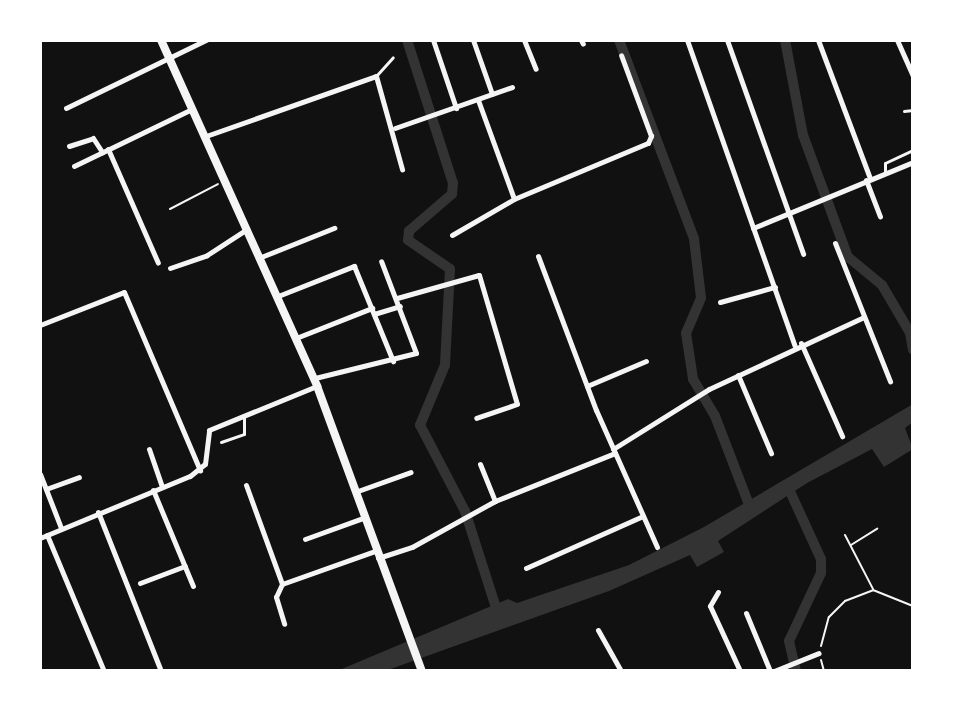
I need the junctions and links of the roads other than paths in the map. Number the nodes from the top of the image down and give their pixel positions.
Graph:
1 (161, 40) edge
2 (206, 40) edge
3 (433, 40) edge
4 (473, 40) edge
5 (524, 40) edge
6 (687, 40) edge
7 (727, 40) edge
8 (818, 40) edge
9 (897, 40) edge
10 (621, 55) dead end
11 (393, 57) dead end
12 (170, 59) junction
13 (536, 69) dead end
14 (376, 76) junction
15 (913, 76) edge
16 (512, 87) dead end
17 (492, 94) junction
18 (478, 100) junction
19 (66, 108) dead end
20 (193, 108) junction
21 (456, 108) junction
22 (913, 110) edge
23 (904, 111) dead end
24 (395, 128) junction
25 (206, 136) junction
26 (69, 146) dead end
27 (913, 150) edge
28 (105, 151) junction
29 (913, 162) edge
30 (74, 166) dead end
31 (402, 169) dead end
32 (885, 172) junction
33 (868, 179) junction
34 (514, 199) junction
35 (787, 214) junction
36 (880, 216) dead end
37 (248, 228) junction
38 (334, 228) dead end
39 (753, 228) junction
40 (452, 235) dead end
41 (835, 243) dead end
42 (803, 254) dead end
43 (538, 256) dead end
44 (261, 257) junction
45 (381, 261) dead end
46 (158, 263) dead end
47 (170, 268) dead end
48 (775, 287) junction
49 (278, 296) junction
50 (397, 298) junction
51 (720, 302) dead end
52 (400, 306) junction
53 (373, 311) junction
54 (862, 318) junction
55 (40, 325) edge
56 (296, 338) junction
57 (798, 345) junction
58 (393, 361) junction
59 (646, 361) dead end
60 (738, 375) junction
61 (890, 381) dead end
62 (315, 382) junction
63 (587, 386) junction
64 (244, 415) junction
65 (476, 418) dead end
66 (842, 436) dead end
67 (221, 442) dead end
68 (149, 449) dead end
69 (614, 451) junction
70 (771, 453) dead end
71 (480, 464) dead end
72 (200, 470) junction
73 (411, 472) dead end
74 (40, 474) edge
75 (79, 477) dead end
76 (246, 485) dead end
77 (162, 486) junction
78 (46, 489) junction
79 (153, 490) junction
80 (354, 492) junction
81 (495, 501) junction
82 (98, 512) junction
83 (643, 516) junction
84 (363, 518) junction
85 (61, 528) junction
86 (43, 536) edge
87 (305, 539) dead end
88 (657, 547) dead end
89 (376, 555) junction
90 (185, 566) junction
91 (526, 568) dead end
92 (140, 583) dead end
93 (282, 584) junction
94 (193, 586) dead end
95 (718, 592) dead end
96 (746, 613) dead end
97 (284, 624) dead end
98 (598, 630) dead end
99 (819, 653) road end
100 (104, 671) edge
101 (161, 671) edge
102 (422, 671) edge
103 (621, 671) edge
104 (740, 671) edge
105 (772, 671) edge

1 - 12 main road
2 - 12 street
3 - 21 street
4 - 17 street
5 - 13 street
6 - 39 street
7 - 35 street
8 - 33 street
9 - 15 street
10 - 34 street
11 - 14 lane
12 - 19 street
12 - 20 main road
14 - 24 street
14 - 25 street
16 - 17 street
17 - 18 street
18 - 21 street
18 - 34 street
20 - 25 main road
20 - 28 street
21 - 24 street
22 - 23 lane
24 - 31 street
25 - 37 main road
26 - 28 street
27 - 32 lane
28 - 30 street
28 - 46 street
29 - 32 street
32 - 33 street
33 - 35 street
33 - 36 street
34 - 40 street
35 - 39 street
35 - 42 street
37 - 44 main road
37 - 47 street
38 - 44 street
39 - 48 street
41 - 54 street
43 - 63 street
44 - 49 main road
45 - 50 street
48 - 51 street
48 - 57 street
49 - 53 street
49 - 56 main road
50 - 52 street
50 - 65 street
52 - 53 street
52 - 58 street
53 - 56 street
53 - 58 street
54 - 57 street
54 - 61 street
55 - 72 street
56 - 62 main road
57 - 60 street
57 - 66 street
58 - 62 street
59 - 63 street
60 - 69 street
60 - 70 street
62 - 64 street
62 - 80 main road
63 - 69 street
64 - 67 lane
64 - 72 street
68 - 77 street
69 - 81 street
69 - 83 street
71 - 81 street
72 - 77 street
73 - 80 street
74 - 78 street
75 - 78 street
76 - 93 street
77 - 79 street
78 - 85 street
79 - 82 street
79 - 90 street
80 - 84 main road
81 - 89 street
82 - 85 street
82 - 101 street
83 - 88 street
83 - 91 street
84 - 87 street
84 - 89 main road
85 - 86 street
86 - 100 street
89 - 93 street
89 - 102 main road
90 - 92 street
90 - 94 street
93 - 97 street
95 - 104 street
96 - 105 street
98 - 103 street
99 - 105 street

